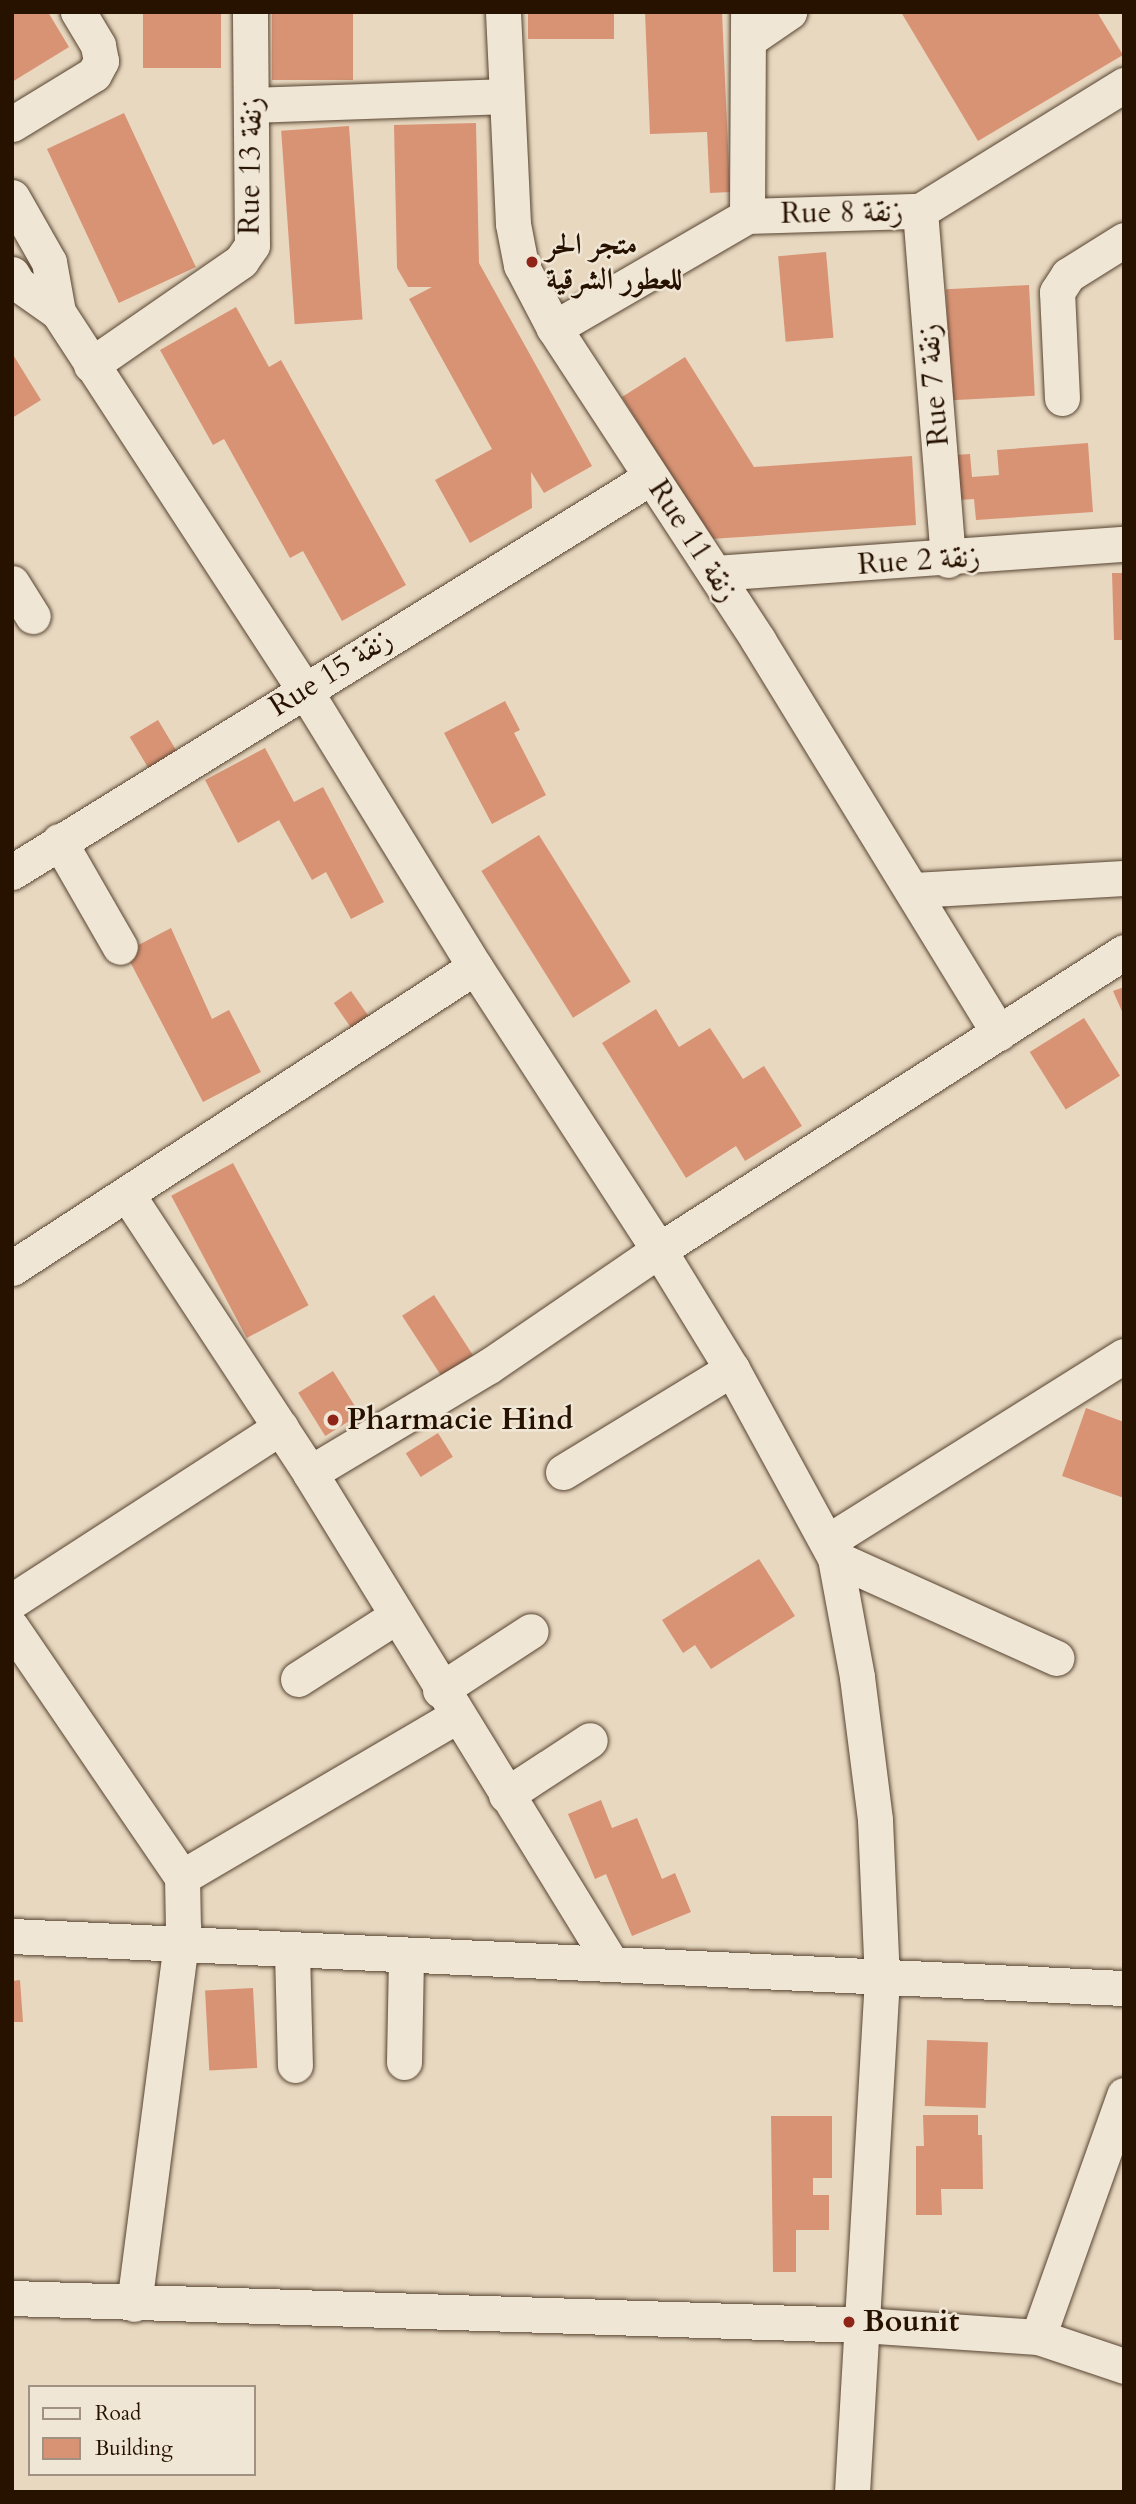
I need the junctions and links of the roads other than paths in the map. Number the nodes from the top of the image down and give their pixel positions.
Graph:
1 (78, 12) edge
2 (250, 12) edge
3 (503, 12) edge
4 (789, 12) edge
5 (748, 26) edge
6 (1124, 85) edge
7 (505, 96) junction
8 (253, 105) junction
9 (12, 124) edge
10 (12, 197) edge
11 (920, 211) junction
12 (747, 216) junction
13 (1124, 240) edge
14 (49, 261) junction
15 (14, 282) edge
16 (58, 312) junction
17 (554, 328) junction
18 (91, 365) junction
19 (1062, 398) dead end
20 (651, 477) junction
21 (1124, 544) edge
22 (947, 560) junction
23 (715, 573) junction
24 (12, 583) edge
25 (33, 616) dead end
26 (304, 689) junction
27 (59, 841) junction
28 (18, 857) edge
29 (1124, 878) edge
30 (914, 890) junction
31 (120, 947) dead end
32 (1124, 951) edge
33 (475, 967) junction
34 (999, 1033) junction
35 (127, 1194) junction
36 (659, 1250) junction
37 (12, 1268) edge
38 (1124, 1356) edge
39 (732, 1369) junction
40 (281, 1427) junction
41 (563, 1472) dead end
42 (310, 1473) junction
43 (831, 1550) junction
44 (12, 1601) edge
45 (395, 1617) junction
46 (531, 1631) dead end
47 (18, 1648) edge
48 (1056, 1658) dead end
49 (298, 1679) dead end
50 (448, 1703) junction
51 (590, 1740) dead end
52 (506, 1795) junction
53 (182, 1877) junction
54 (12, 1936) edge
55 (180, 1945) junction
56 (292, 1952) junction
57 (406, 1958) junction
58 (611, 1963) junction
59 (882, 1978) junction
60 (1124, 1988) edge
61 (404, 2062) dead end
62 (295, 2065) dead end
63 (1124, 2095) edge
64 (12, 2298) edge
65 (134, 2304) junction
66 (862, 2325) junction
67 (1038, 2337) junction
68 (1124, 2366) edge
69 (852, 2492) edge

1 - 9 street
2 - 8 street, Rue 13 زنقة
3 - 7 street, Rue 11 زنقة
4 - 5 street
5 - 12 street
6 - 11 street, Rue 8 زنقة
7 - 8 street
7 - 17 street, Rue 11 زنقة
8 - 18 street, Rue 13 زنقة
10 - 14 street
11 - 12 street, Rue 8 زنقة
11 - 22 street, Rue 7 زنقة
12 - 17 street, Rue 8 زنقة
13 - 19 street
14 - 15 street
14 - 16 street
15 - 16 street
16 - 18 street
17 - 20 street, Rue 11 زنقة
18 - 26 street
20 - 23 street, Rue 11 زنقة
20 - 26 street, Rue 15 زنقة
21 - 22 street, Rue 2 زنقة
22 - 23 street, Rue 2 زنقة
23 - 30 street, Rue 11 زنقة
24 - 25 street
26 - 27 street, Rue 15 زنقة
26 - 33 street
27 - 28 street, Rue 15 زنقة
27 - 31 street
29 - 30 street
30 - 34 street, Rue 11 زنقة
32 - 34 street
33 - 35 street
33 - 36 street
34 - 36 street
35 - 37 street
35 - 40 street
36 - 39 street
36 - 42 street
38 - 43 street
39 - 41 street
39 - 43 street
40 - 42 street
40 - 44 street
42 - 45 street
43 - 48 street
43 - 59 street
45 - 49 street
45 - 50 street
46 - 50 street
47 - 53 street
50 - 52 street
50 - 53 street
51 - 52 street
52 - 58 street
53 - 55 street
54 - 55 street
55 - 56 street
55 - 65 street
56 - 57 street
56 - 62 street
57 - 58 street
57 - 61 street
58 - 59 street
59 - 60 street
59 - 66 street
63 - 67 street
64 - 65 street
65 - 66 street
66 - 67 street
66 - 69 street
67 - 68 street

